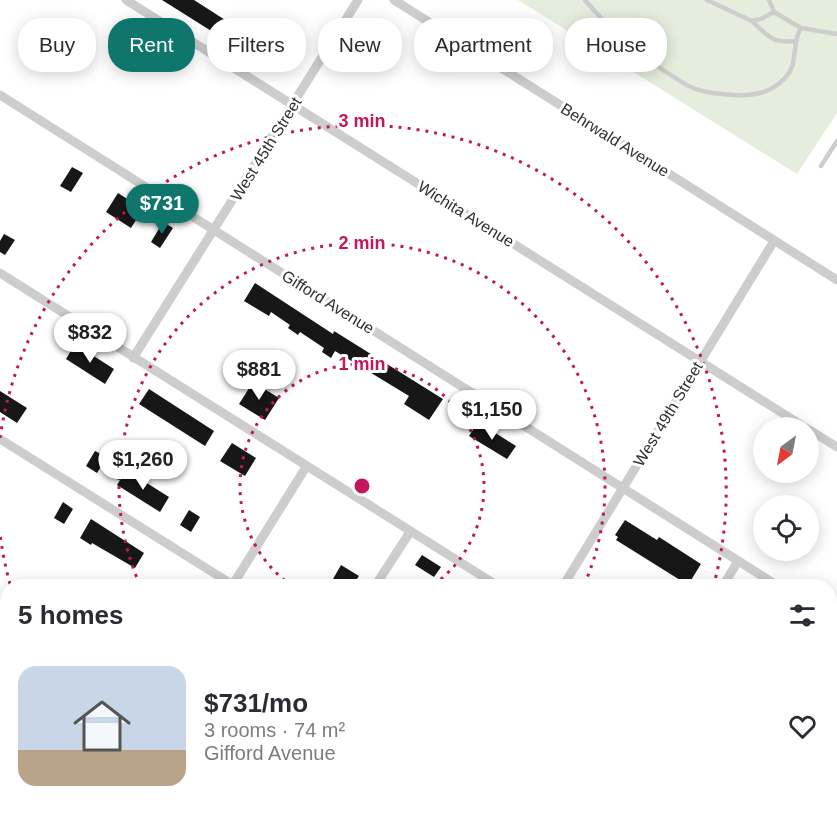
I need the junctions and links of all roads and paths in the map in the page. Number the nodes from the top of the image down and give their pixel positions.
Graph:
1 (126, 0) edge
2 (358, 0) edge
3 (394, 0) edge
4 (585, 0) edge
5 (707, 0) edge
6 (770, 0) edge
7 (774, 12) junction
8 (752, 21) junction
9 (801, 28) junction
10 (837, 34) edge
11 (796, 41) junction
12 (0, 95) edge
13 (292, 106) junction
14 (837, 141) edge
15 (821, 166) dead end
16 (214, 230) junction
17 (774, 241) junction
18 (0, 273) edge
19 (837, 280) edge
20 (133, 358) junction
21 (700, 360) junction
22 (790, 417) edge
23 (819, 436) edge
24 (0, 439) edge
25 (837, 447) edge
26 (306, 467) junction
27 (623, 489) junction
28 (410, 532) junction
29 (738, 561) junction
30 (221, 579) edge
31 (236, 579) edge
32 (380, 579) edge
33 (487, 579) edge
34 (567, 579) edge
35 (727, 579) edge
36 (767, 579) edge

1 - 13 street, Wichita Avenue
2 - 13 street, West 45th Street
3 - 17 street, Behrwald Avenue
4 - 11 lane
5 - 8 lane
6 - 7 lane
7 - 8 lane
7 - 9 lane
8 - 11 lane
9 - 10 lane
9 - 11 lane
12 - 16 street, Gifford Avenue
13 - 16 street, West 45th Street
13 - 21 street, Wichita Avenue
14 - 15 lane
16 - 20 street, West 45th Street
16 - 27 street, Gifford Avenue
17 - 19 street, Behrwald Avenue
17 - 21 street, West 49th Street
18 - 20 street
20 - 26 street
21 - 22 street, Wichita Avenue
21 - 27 street, West 49th Street
23 - 25 street, Wichita Avenue
24 - 30 street
26 - 28 street
26 - 31 street
27 - 29 street, Gifford Avenue
27 - 34 street, West 49th Street
28 - 32 street
28 - 33 street
29 - 35 street
29 - 36 street, Gifford Avenue

